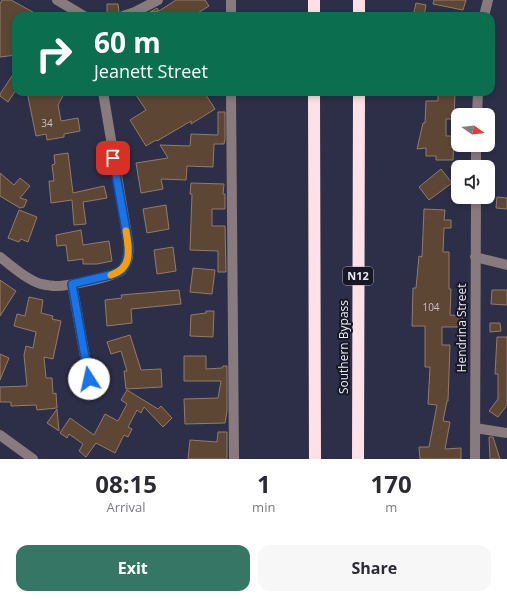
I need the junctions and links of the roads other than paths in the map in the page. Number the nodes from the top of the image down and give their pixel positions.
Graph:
1 (57, 0) edge
2 (158, 0) edge
3 (231, 0) edge
4 (314, 0) edge
5 (359, 0) edge
6 (488, 0) edge
7 (77, 12) edge
8 (135, 12) edge
9 (231, 12) edge
10 (314, 12) edge
11 (359, 12) edge
12 (485, 12) edge
13 (104, 96) edge
14 (231, 96) edge
15 (314, 96) edge
16 (359, 96) edge
17 (478, 96) edge
18 (477, 108) edge
19 (476, 204) edge
20 (0, 257) edge
21 (475, 257) junction
22 (507, 265) edge
23 (72, 284) junction
24 (89, 379) dead end
25 (475, 428) junction
26 (507, 433) edge
27 (0, 435) edge
28 (33, 459) edge
29 (234, 459) edge
30 (315, 459) edge
31 (358, 459) edge
32 (475, 459) edge

1 - 7 street
2 - 8 street
3 - 9 street
4 - 10 highway
5 - 11 highway
6 - 12 street
13 - 23 street
14 - 29 street
15 - 30 highway
16 - 31 highway, Southern Bypass / N12
17 - 18 street
19 - 21 street, Hendrina Street
20 - 23 street
21 - 22 street
21 - 25 street, Hendrina Street
23 - 24 street
25 - 26 street
25 - 32 street, Hendrina Street
27 - 28 street

